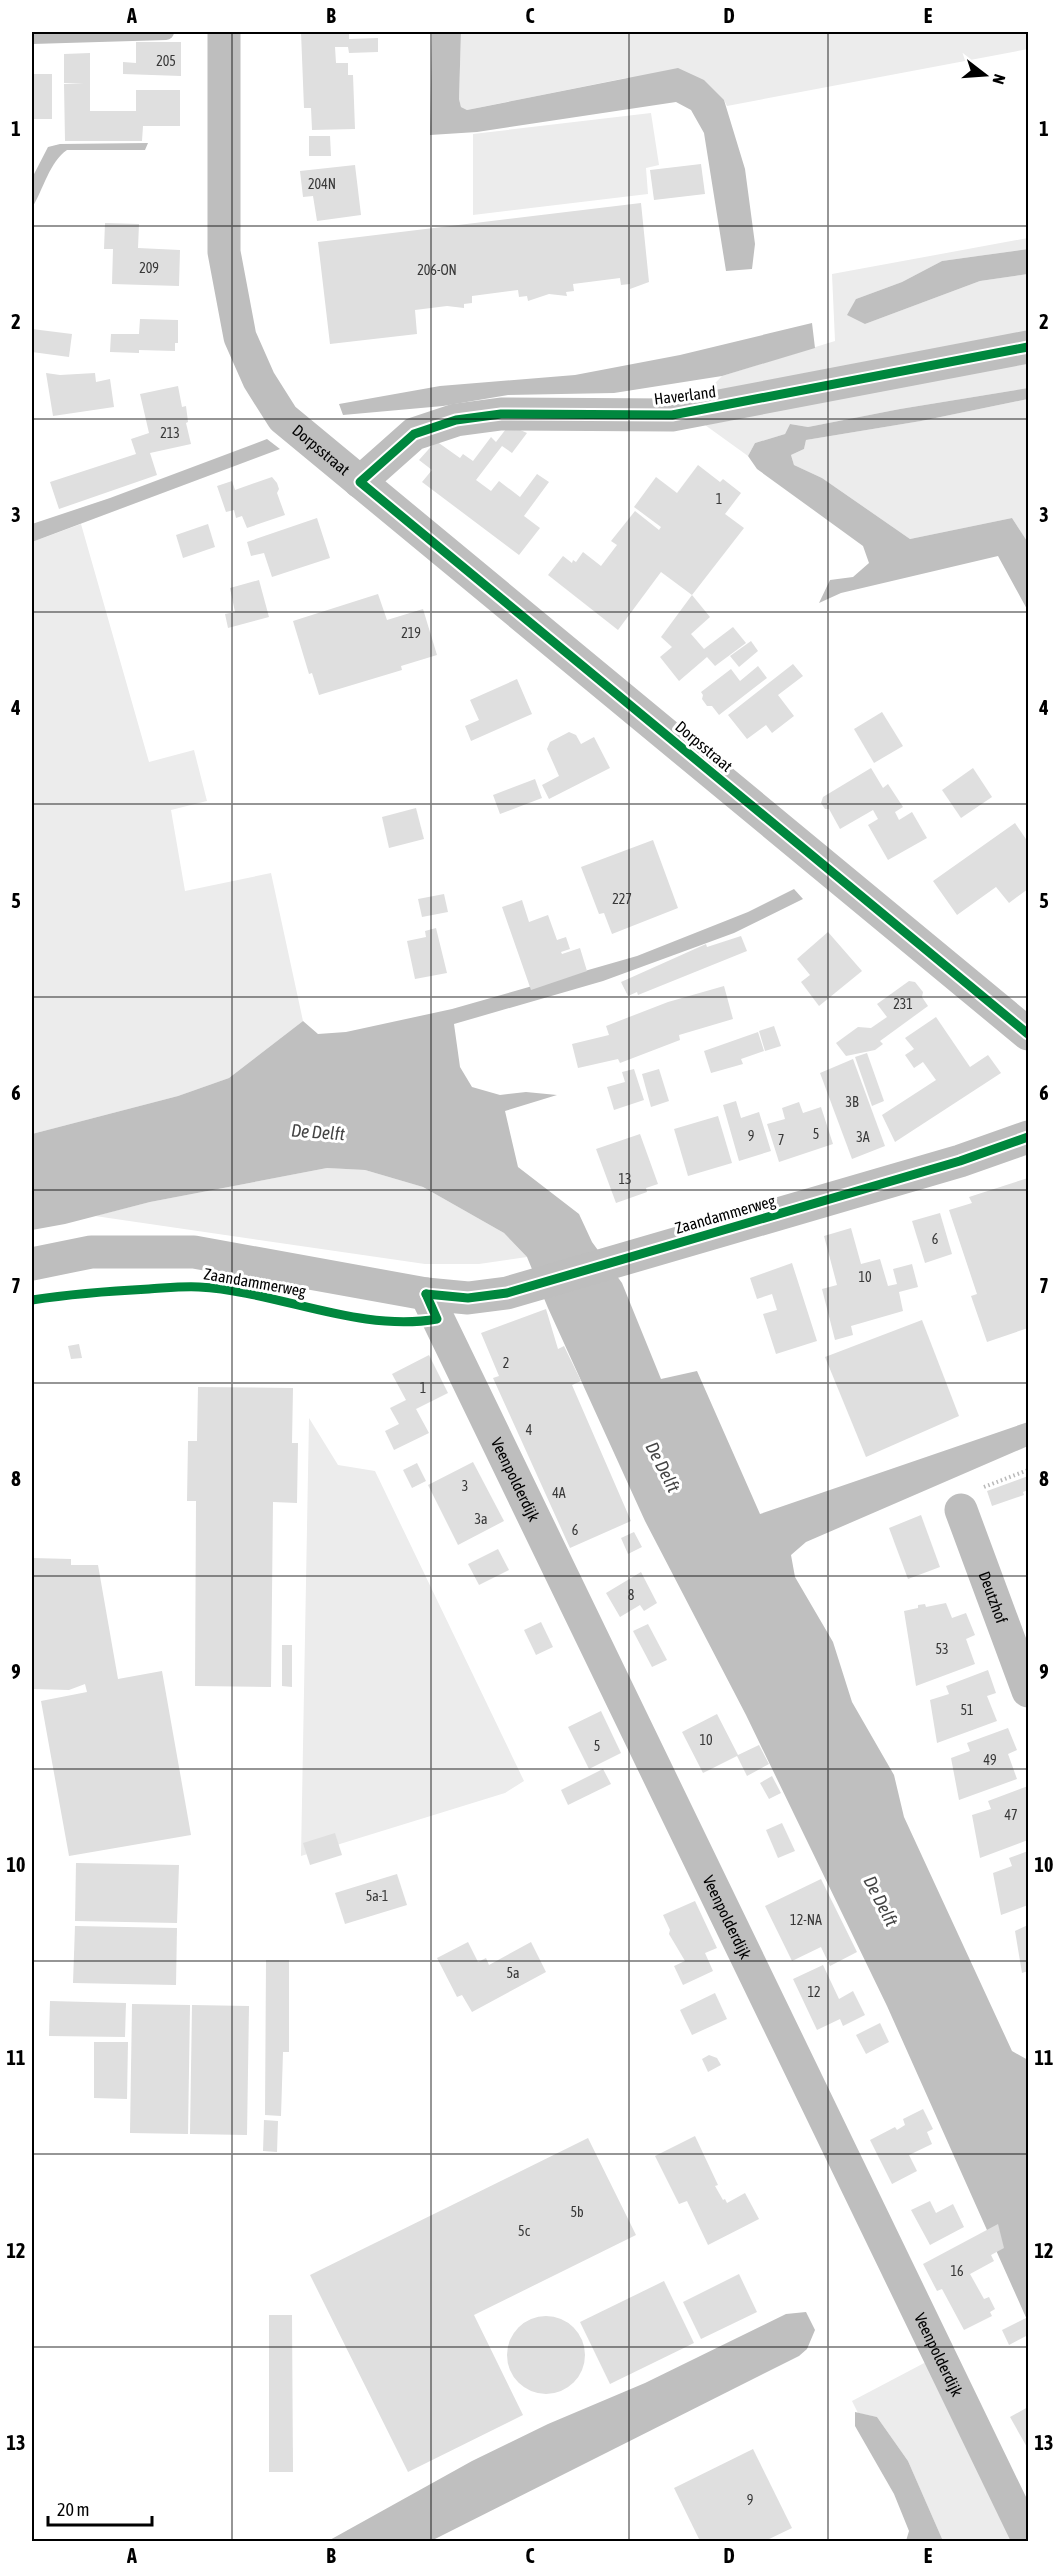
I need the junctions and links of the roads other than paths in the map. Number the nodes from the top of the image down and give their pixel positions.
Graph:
1 (166, 32) edge
2 (224, 32) edge
3 (32, 36) edge
4 (1029, 347) edge
5 (360, 482) junction
6 (1029, 1034) edge
7 (1029, 1137) edge
8 (32, 1264) edge
9 (426, 1294) junction
10 (961, 1510) road end
11 (1028, 1686) edge
12 (1029, 2538) edge

1 - 3 lane
2 - 5 street, Dorpsstraat
4 - 5 street, Haverland
5 - 6 street, Dorpsstraat
7 - 9 street, Zaandammerweg
8 - 9 street, Zaandammerweg
9 - 12 street, Veenpolderdijk
10 - 11 street, Deutzhof

